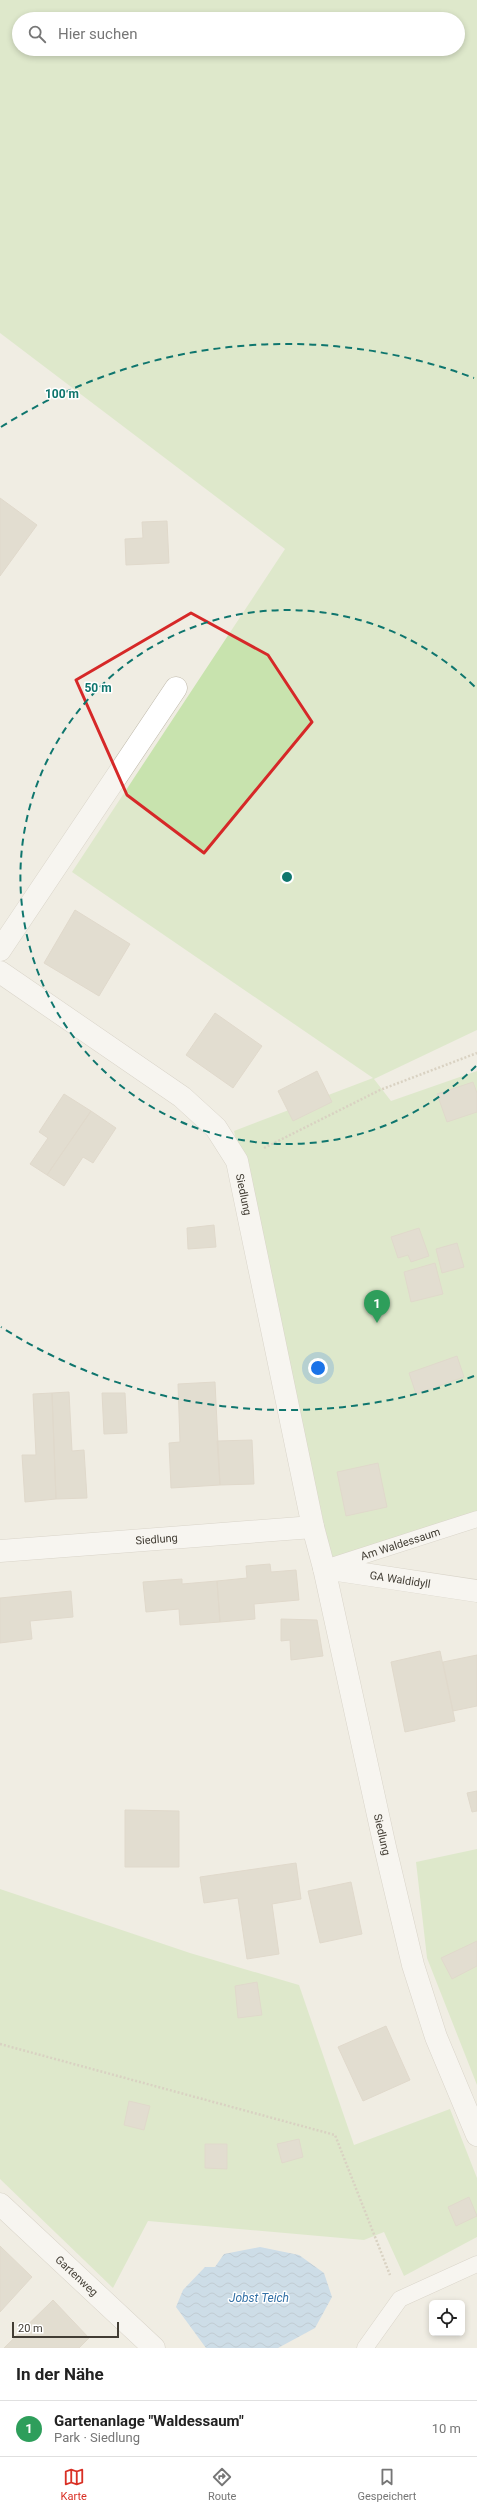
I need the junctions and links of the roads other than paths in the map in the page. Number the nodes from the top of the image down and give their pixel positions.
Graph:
1 (176, 688) dead end
2 (0, 950) edge
3 (0, 972) edge
4 (477, 1519) edge
5 (312, 1527) junction
6 (0, 1551) edge
7 (324, 1568) junction
8 (477, 1591) edge
9 (477, 2135) edge
10 (0, 2204) edge
11 (477, 2264) edge
12 (154, 2348) edge
13 (365, 2348) edge

1 - 2 street
3 - 5 street, Siedlung
4 - 7 lane, Am Waldessaum
5 - 6 street, Siedlung
5 - 7 street, Siedlung
7 - 8 street, GA Waldidyll
7 - 9 street, Siedlung
10 - 12 street, Gartenweg
11 - 13 lane

